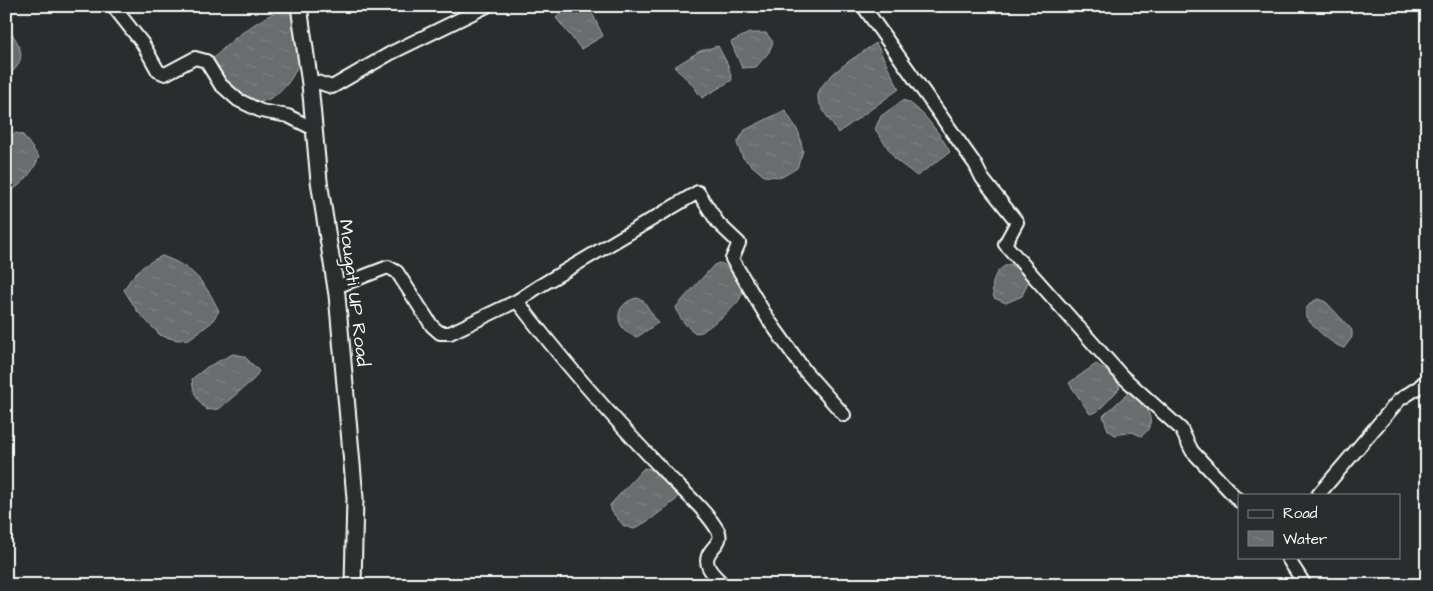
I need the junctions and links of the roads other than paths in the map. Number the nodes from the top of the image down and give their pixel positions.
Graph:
1 (113, 6) edge
2 (299, 6) edge
3 (487, 6) edge
4 (863, 6) edge
5 (310, 84) junction
6 (314, 129) junction
7 (336, 286) junction
8 (517, 301) junction
9 (1427, 380) edge
10 (844, 416) dead end
11 (1319, 494) edge
12 (1238, 499) edge
13 (1287, 558) edge
14 (353, 585) edge
15 (724, 585) edge
16 (1305, 585) edge

1 - 6 street
2 - 5 street, Mougati UP Road
3 - 5 street
4 - 12 street
5 - 6 street, Mougati UP Road
6 - 7 street, Mougati UP Road
7 - 8 street
7 - 14 street, Mougati UP Road
8 - 10 street
8 - 15 street
9 - 11 street
13 - 16 street

